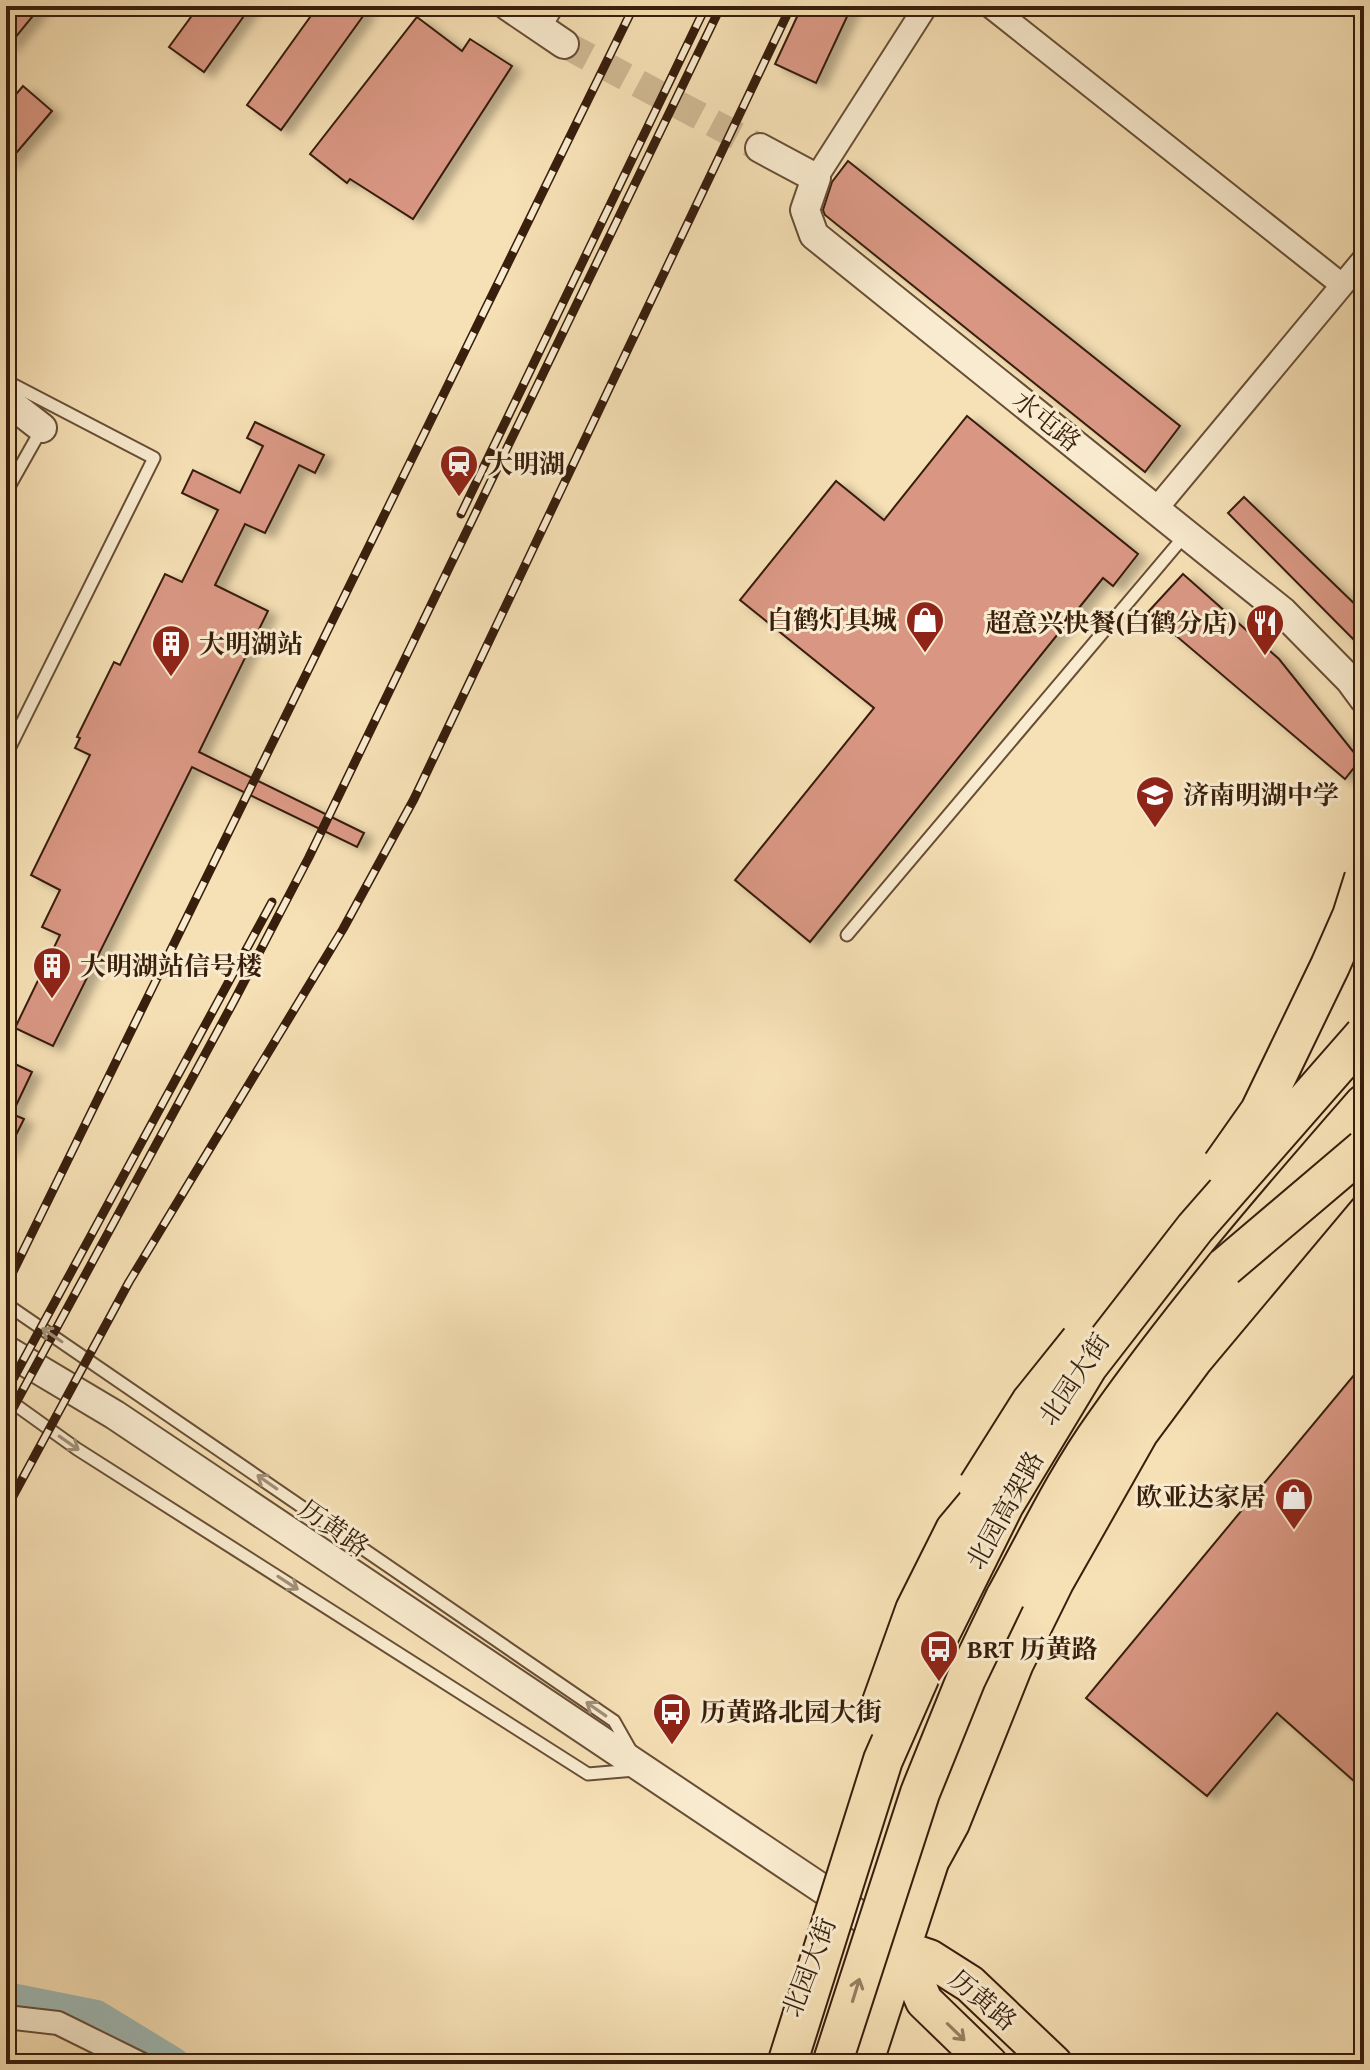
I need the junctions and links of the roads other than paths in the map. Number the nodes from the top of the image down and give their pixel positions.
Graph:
1 (508, 6) edge
2 (926, 6) edge
3 (990, 6) edge
4 (546, 17) edge
5 (564, 44) tunnel mouth
6 (760, 148) tunnel mouth
7 (816, 178) junction
8 (1364, 259) edge
9 (1342, 285) junction
10 (6, 381) edge
11 (6, 400) edge
12 (42, 428) joint
13 (6, 492) edge
14 (1156, 509) junction
15 (1187, 534) junction
16 (1364, 699) edge
17 (6, 755) edge
18 (1364, 878) edge
19 (847, 935) dead end
20 (1364, 954) edge
21 (1364, 1018) edge
22 (1364, 1035) edge
23 (1364, 1104) edge
24 (1260, 1111) junction
25 (1364, 1126) edge
26 (1364, 1152) edge
27 (1225, 1267) junction
28 (6, 1304) edge
29 (6, 1350) edge
30 (1088, 1366) junction
31 (6, 1398) edge
32 (955, 1530) junction
33 (915, 1610) junction
34 (883, 1760) junction
35 (642, 1770) junction
36 (932, 1856) junction
37 (836, 1898) junction
38 (902, 1949) junction
39 (6, 2017) edge
40 (141, 2064) edge
41 (760, 2064) edge
42 (774, 2064) edge
43 (787, 2064) edge
44 (832, 2064) edge
45 (864, 2064) edge
46 (989, 2064) edge
47 (1054, 2064) edge

1 - 4 street
2 - 7 street
3 - 9 street
4 - 5 street
6 - 7 street
7 - 14 street, 水屯路
8 - 9 street
9 - 14 street
10 - 17 lane
11 - 12 street
12 - 13 lane
14 - 15 street, 水屯路
15 - 16 street, 水屯路
15 - 19 lane
18 - 24 highway, bridge
20 - 24 highway, bridge
21 - 37 main road, 北园大街
22 - 30 highway, 北园高架路, bridge
23 - 27 highway, 北园高架路, bridge
24 - 32 highway, bridge
25 - 36 main road
26 - 27 highway, bridge
26 - 36 highway
44 -> 27 highway, 北园高架路, bridge
35 -> 28 lane, 历黄路
29 - 35 street, 历黄路
30 - 32 highway, bridge
30 - 34 highway, 北园高架路, bridge
31 -> 35 lane
32 - 33 highway, bridge
33 - 34 highway, bridge
33 - 41 highway, bridge
34 - 43 highway, 北园高架路, bridge
35 - 37 street, 历黄路
36 - 38 main road
37 - 38 street, 历黄路
37 - 42 main road, 北园大街
38 - 45 main road
38 -> 46 main road, 历黄路
38 - 47 main road, 历黄路
39 - 40 street

